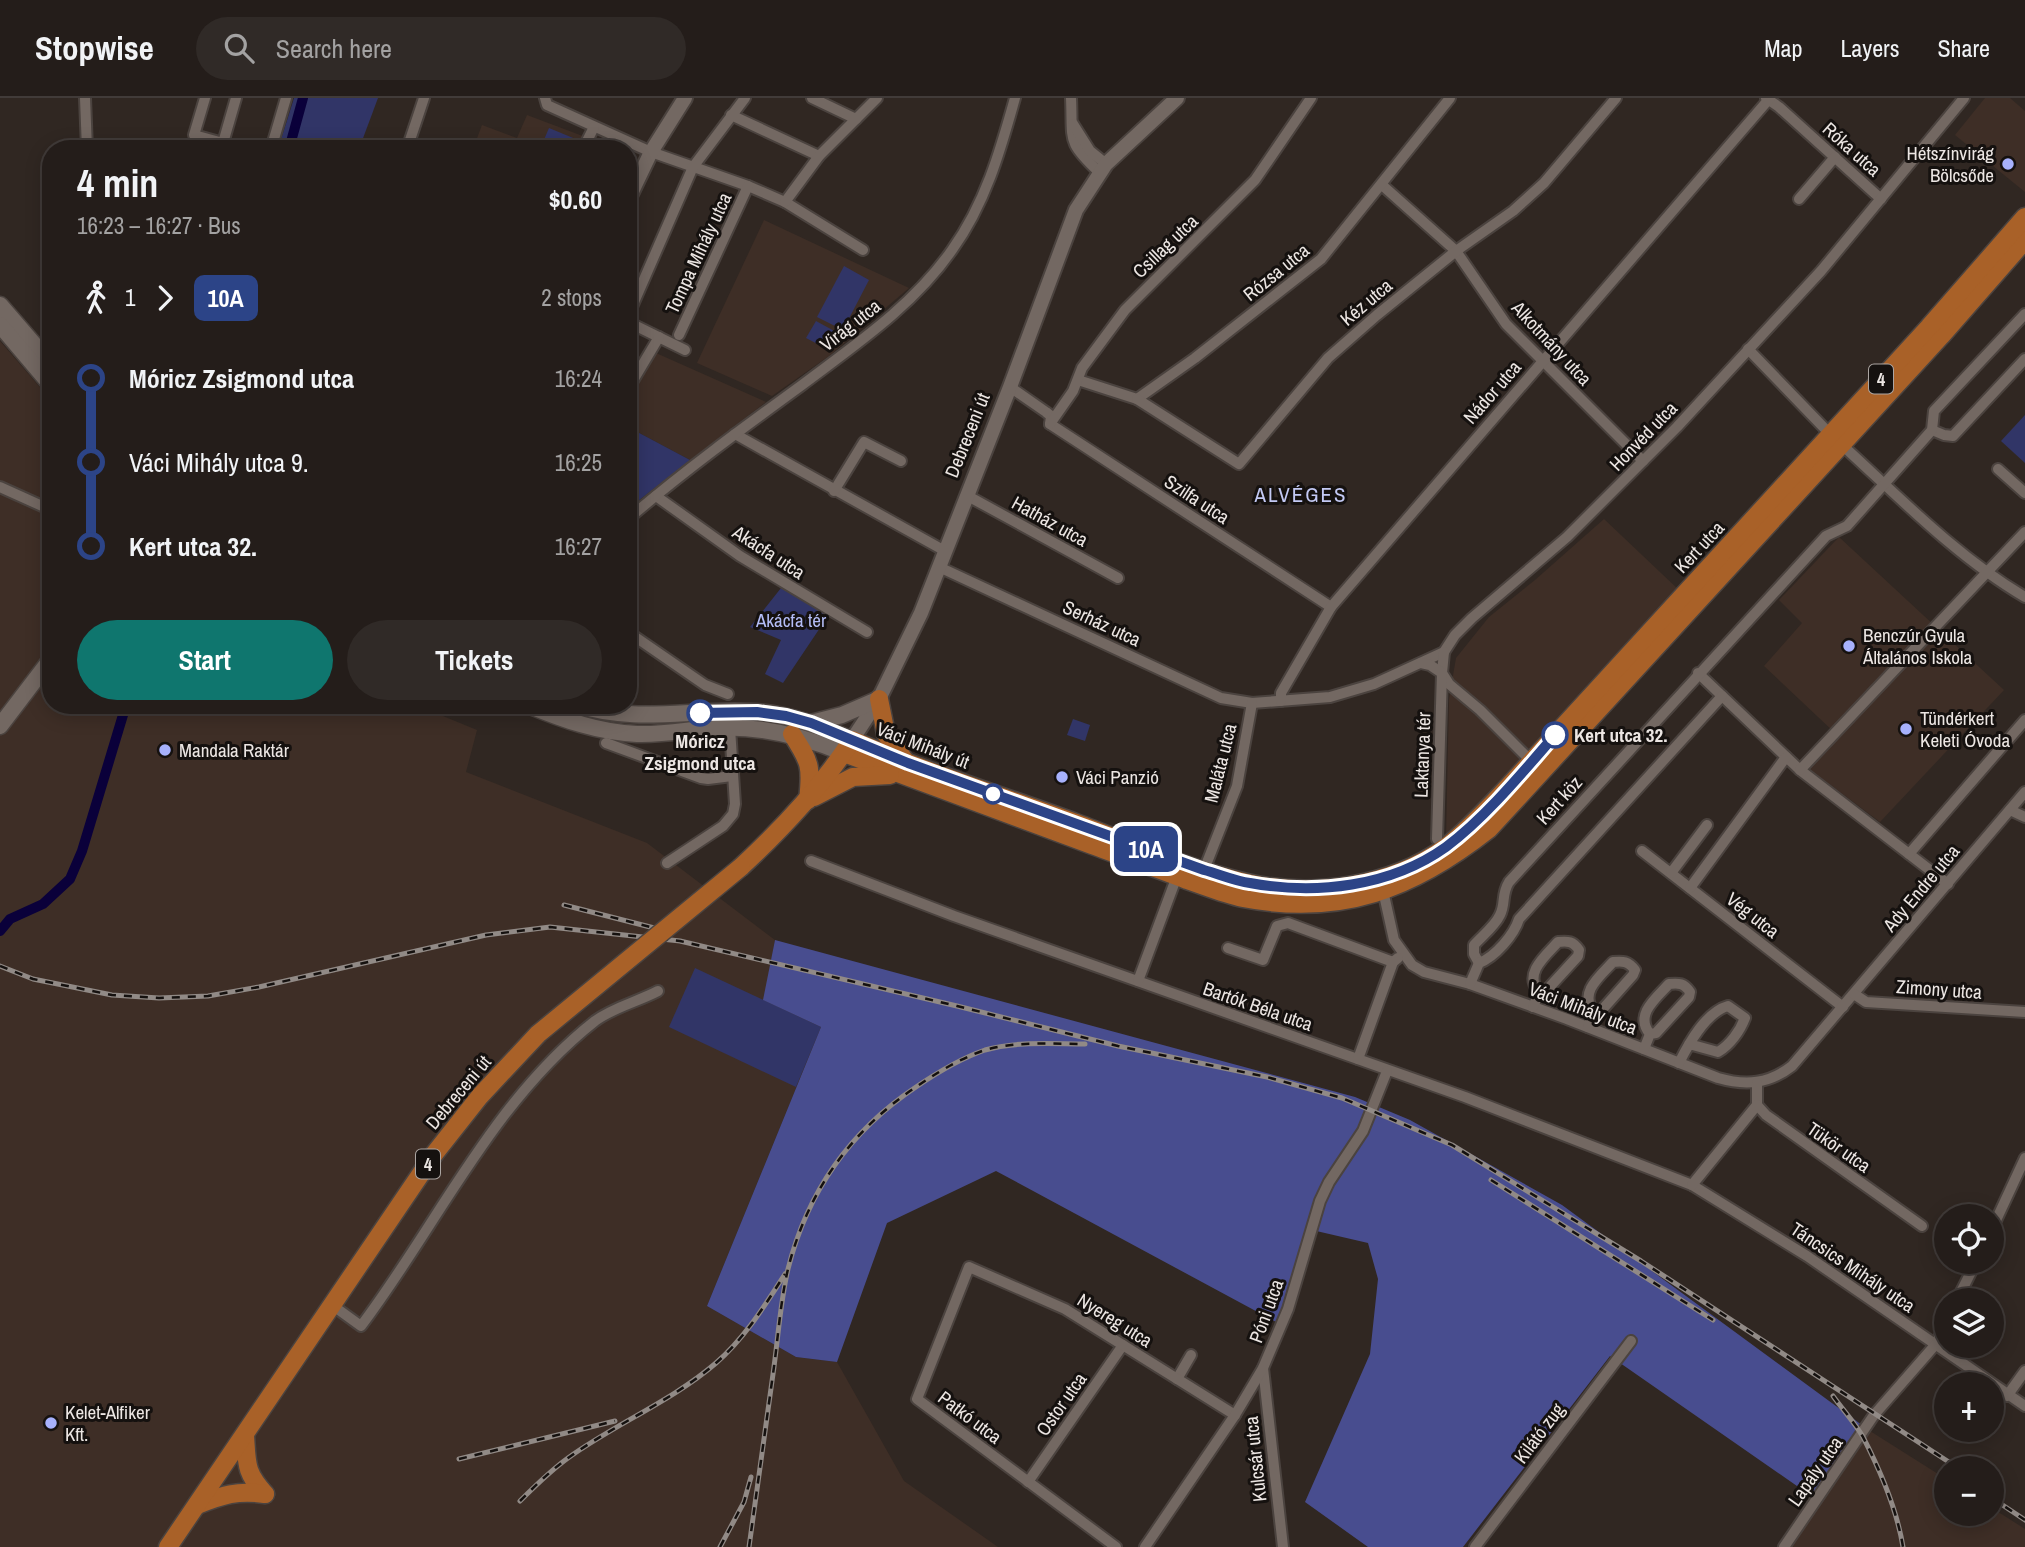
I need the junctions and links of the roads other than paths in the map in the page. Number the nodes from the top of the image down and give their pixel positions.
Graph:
1 (85, 98) edge
2 (205, 98) edge
3 (236, 98) edge
4 (286, 98) edge
5 (425, 98) edge
6 (545, 98) edge
7 (685, 98) edge
8 (745, 98) edge
9 (812, 98) edge
10 (877, 98) edge
11 (1015, 98) edge
12 (1071, 98) edge
13 (1177, 98) edge
14 (1311, 98) edge
15 (1450, 98) edge
16 (1616, 98) edge
17 (1964, 98) edge
18 (1768, 99) edge
19 (731, 115) junction
20 (856, 119) junction
21 (594, 127) junction
22 (87, 140) edge
23 (212, 140) edge
24 (224, 140) edge
25 (274, 140) edge
26 (410, 140) edge
27 (588, 140) edge
28 (624, 140) edge
29 (637, 146) edge
30 (652, 152) junction
31 (819, 156) junction
32 (1835, 157) junction
33 (693, 167) junction
34 (1103, 168) junction
35 (637, 182) edge
36 (1381, 185) junction
37 (748, 186) junction
38 (1799, 199) dead end
39 (1881, 199) junction
40 (785, 202) junction
41 (2025, 217) edge
42 (2025, 240) edge
43 (863, 250) dead end
44 (1457, 251) junction
45 (637, 295) edge
46 (0, 305) edge
47 (2025, 314) edge
48 (0, 324) edge
49 (637, 326) edge
50 (680, 335) dead end
51 (659, 337) junction
52 (1748, 349) junction
53 (685, 350) dead end
54 (42, 354) edge
55 (2025, 359) edge
56 (1542, 362) junction
57 (637, 373) edge
58 (42, 374) edge
59 (1079, 380) junction
60 (1009, 389) junction
61 (1137, 399) junction
62 (1050, 420) junction
63 (1933, 430) junction
64 (735, 434) junction
65 (1835, 439) junction
66 (1643, 460) junction
67 (901, 461) dead end
68 (1998, 469) dead end
69 (1885, 484) junction
70 (0, 487) edge
71 (834, 491) junction
72 (2025, 493) edge
73 (966, 495) junction
74 (656, 496) junction
75 (42, 506) edge
76 (637, 512) edge
77 (2025, 532) edge
78 (945, 551) junction
79 (939, 567) junction
80 (1988, 571) junction
81 (1118, 578) dead end
82 (2025, 597) edge
83 (1331, 607) junction
84 (867, 632) dead end
85 (637, 638) edge
86 (1444, 652) junction
87 (1421, 663) junction
88 (42, 671) edge
89 (1442, 673) junction
90 (1699, 673) junction
91 (728, 694) dead end
92 (1722, 696) junction
93 (879, 699) junction
94 (1281, 701) junction
95 (1252, 703) junction
96 (553, 714) edge
97 (619, 714) edge
98 (2025, 720) edge
99 (811, 723) junction
100 (0, 726) edge
101 (730, 728) junction
102 (792, 734) junction
103 (606, 743) dead end
104 (848, 747) junction
105 (1786, 757) junction
106 (1537, 767) junction
107 (904, 769) junction
108 (1800, 771) junction
109 (732, 776) junction
110 (2025, 792) edge
111 (808, 800) junction
112 (2010, 810) junction
113 (2025, 817) edge
114 (1707, 825) dead end
115 (1437, 839) dead end
116 (1642, 851) dead end
117 (1909, 854) junction
118 (811, 861) dead end
119 (667, 863) dead end
120 (1204, 870) junction
121 (1671, 873) junction
122 (1177, 876) junction
123 (1382, 884) junction
124 (1948, 884) junction
125 (1690, 888) junction
126 (1503, 905) junction
127 (1519, 919) junction
128 (1228, 948) dead end
129 (1402, 954) junction
130 (1394, 962) junction
131 (1479, 963) junction
132 (1138, 981) junction
133 (1470, 984) junction
134 (658, 991) dead end
135 (1539, 992) junction
136 (1854, 994) junction
137 (1533, 1007) junction
138 (1843, 1007) junction
139 (1594, 1012) junction
140 (2025, 1012) edge
141 (1588, 1027) junction
142 (1650, 1034) junction
143 (1689, 1044) junction
144 (1644, 1049) junction
145 (1358, 1059) junction
146 (1679, 1063) junction
147 (1387, 1071) junction
148 (1756, 1083) junction
149 (1757, 1105) junction
150 (2025, 1158) edge
151 (1692, 1185) junction
152 (2004, 1204) edge
153 (1922, 1226) dead end
154 (969, 1267) joint
155 (332, 1305) junction
156 (1631, 1341) dead end
157 (1934, 1343) edge
158 (1123, 1345) junction
159 (1934, 1346) edge
160 (1191, 1355) dead end
161 (1955, 1358) edge
162 (1264, 1368) junction
163 (2025, 1371) edge
164 (1177, 1379) junction
165 (2007, 1396) junction
166 (2025, 1406) edge
167 (1236, 1415) junction
168 (244, 1435) junction
169 (1028, 1482) junction
170 (197, 1505) junction
171 (168, 1547) edge
172 (1116, 1547) edge
173 (1145, 1547) edge
174 (1283, 1547) edge
175 (1475, 1547) edge
176 (1784, 1547) edge

1 - 22 street
2 - 23 street
3 - 24 street
4 - 25 street
5 - 26 street
6 - 21 street, Tompa Mihály utca
7 - 30 street
8 - 19 street, Tompa Mihály utca
9 - 20 street
10 - 20 street
11 - 64 street, Virág utca
12 - 34 street
13 - 34 street, Debreceni út
14 - 59 street, Csillag utca
15 - 36 street, Rózsa utca
16 - 44 street, Kéz utca
17 - 39 street, Honvéd utca
18 - 32 street, Róka utca
18 - 56 street, Nádor utca
19 - 31 street
19 - 33 street, Tompa Mihály utca
20 - 31 street
21 - 27 street
21 - 28 street, Tompa Mihály utca
29 - 30 street, Tompa Mihály utca
30 - 33 street, Tompa Mihály utca
30 - 35 street
31 - 40 street
32 - 38 street
32 - 39 street, Róka utca
33 - 37 street, Tompa Mihály utca
33 - 45 street, Tompa Mihály utca
34 - 60 street, Debreceni út
36 - 44 street, Alkotmány utca
36 - 61 street, Rózsa utca
37 - 40 street, Tompa Mihály utca
37 - 50 street, Tompa Mihály utca
39 - 52 street, Honvéd utca
40 - 43 street, Tompa Mihály utca
41 - 65 main road, Kert utca / 4
42 - 65 main road, Kert utca / 4
44 - 56 street, Alkotmány utca
44 - 61 street, Kéz utca
46 - 54 main road
47 - 63 street
48 - 58 main road
49 - 51 street
51 - 53 street
51 - 57 street
52 - 65 street
52 - 66 street, Honvéd utca
55 - 63 street
56 - 66 street, Alkotmány utca
56 - 83 street, Nádor utca
59 - 61 street
59 - 62 street, Csillag utca
60 - 62 street, Szilfa utca
60 - 73 street, Debreceni út
62 - 83 street, Szilfa utca
63 - 69 street, Kert köz
64 - 71 street
64 - 74 street, Virág utca
65 - 69 street
65 - 106 main road, Kert utca / 4
66 - 86 street, Honvéd utca
67 - 71 street
68 - 72 street
69 - 80 street
69 - 90 street, Kert köz
70 - 75 street
71 - 78 street
73 - 78 street, Debreceni út
73 - 81 street, Hatház utca
74 - 76 street, Virág utca
74 - 84 street, Akácfa utca
77 - 80 street
78 - 79 street, Debreceni út
79 - 93 street, Debreceni út
79 - 95 street, Serház utca
80 - 82 street
80 - 108 street
83 - 94 street, Nádor utca
85 - 91 street
86 - 87 street, Honvéd utca
86 - 89 street, Laktanya tér
87 - 89 street
87 - 94 street, Honvéd utca
88 - 100 main road
89 - 106 street
89 - 115 street, Laktanya tér
90 - 92 street
90 - 126 street, Kert köz
92 - 105 street
92 - 127 street, Kert köz
93 - 99 main road
93 - 104 street, Debreceni út
93 - 107 main road
94 - 95 street
95 - 120 street, Maláta utca
96 - 101 main road
97 - 99 main road
98 - 117 street
99 - 104 main road
101 - 102 main road
101 - 109 street
102 - 104 main road
102 - 111 main road
103 - 109 street
104 - 107 main road, Váci Mihály út / 4
104 - 111 main road, Debreceni út / 4
105 - 108 street
105 - 125 street
106 - 123 main road, Kert utca / 4
107 - 111 main road, Debreceni út / 4
107 - 120 main road, Váci Mihály út / 4
107 - 122 main road, Váci Mihály út / 4
108 - 117 street
109 - 119 street
110 - 112 street, Ady Endre utca
111 - 155 main road, Debreceni út / 4, bridge
112 - 113 street
112 - 124 street, Ady Endre utca
114 - 121 street
116 - 121 street, Vég utca
117 - 124 street
118 - 132 street, Bartók Béla utca
120 - 123 main road, Váci Mihály út / 4
121 - 125 street, Vég utca
122 - 123 main road, Váci Mihály út / 4
122 - 132 street
123 - 129 street
124 - 136 street, Ady Endre utca
125 - 138 street, Vég utca
126 - 127 street
126 - 131 street, Kert köz
127 - 131 street, Kert köz
128 - 130 street
129 - 130 street
129 - 133 street, Váci Mihály utca
130 - 145 street
131 - 133 street, Kert köz
132 - 145 street, Bartók Béla utca
133 - 137 street, Váci Mihály utca
134 - 155 street
135 - 135 street
135 - 137 street
136 - 138 street, Ady Endre utca
136 - 140 street, Zimony utca
137 - 141 street, Váci Mihály utca
138 - 148 street, Ady Endre utca
139 - 139 street
139 - 141 street
141 - 144 street, Váci Mihály utca
142 - 142 street
142 - 144 street
143 - 143 street
143 - 146 street
144 - 146 street, Váci Mihály utca
145 - 147 street, Bartók Béla utca
146 - 148 street, Váci Mihály utca
147 - 151 street, Bartók Béla utca
147 - 162 street, Póni utca
148 - 149 street
149 - 151 street
149 - 153 street, Tükör utca
150 - 152 street
151 - 157 street, Táncsics Mihály utca
154 - 158 street, Nyereg utca
154 - 169 street, Patkó utca
155 - 168 main road, Debreceni út / 4
156 - 175 street, Kilátó zug
158 - 164 street, Nyereg utca
158 - 169 street, Ostor utca
159 - 176 street, Lapály utca
160 - 164 street
161 - 165 street, Táncsics Mihály utca
162 - 167 street, Póni utca
162 - 174 street, Kulcsár utca
163 - 165 street
164 - 167 street, Nyereg utca
165 - 166 street, Táncsics Mihály utca
167 - 173 street, Póni utca
168 - 170 main road, Debreceni út / 4
168 - 170 main road
169 - 172 street, Patkó utca
170 - 171 main road, Debreceni út / 4

